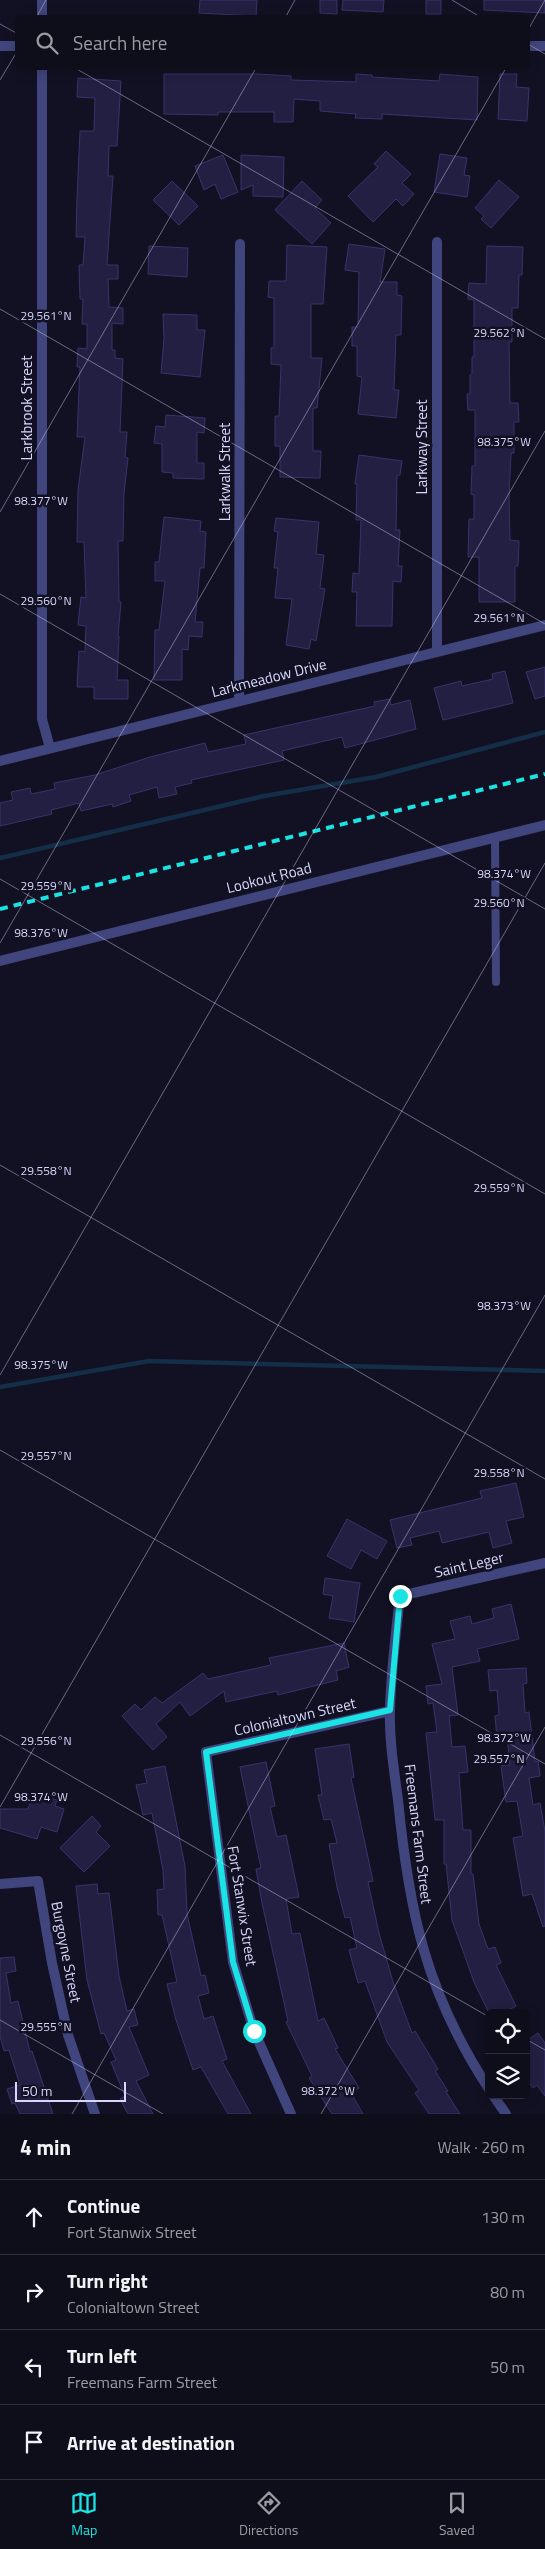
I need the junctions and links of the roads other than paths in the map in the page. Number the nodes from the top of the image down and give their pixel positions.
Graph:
1 (42, 0) edge
2 (42, 15) edge
3 (0, 46) edge
4 (15, 46) edge
5 (530, 46) edge
6 (545, 46) edge
7 (42, 70) edge
8 (437, 242) dead end
9 (240, 244) dead end
10 (545, 625) edge
11 (437, 652) junction
12 (239, 701) junction
13 (50, 748) junction
14 (0, 761) edge
15 (545, 825) edge
16 (495, 837) junction
17 (0, 961) edge
18 (496, 982) dead end
19 (545, 1563) edge
20 (400, 1596) joint
21 (390, 1710) junction
22 (206, 1752) joint
23 (0, 1884) edge
24 (485, 2082) edge
25 (496, 2099) edge
26 (95, 2114) edge
27 (291, 2114) edge
28 (506, 2114) edge

1 - 2 street
3 - 4 street
5 - 6 street
7 - 13 street, Larkbrook Street
8 - 11 street, Larkway Street
9 - 12 street, Larkwalk Street
10 - 11 street, Larkmeadow Drive
11 - 12 street, Larkmeadow Drive
12 - 13 street, Larkmeadow Drive
13 - 14 street, Larkmeadow Drive
15 - 16 street, Lookout Road
16 - 17 street, Lookout Road
16 - 18 lane
19 - 20 street, Saint Leger
20 - 21 street, Freemans Farm Street
21 - 22 street, Colonialtown Street
21 - 24 street, Freemans Farm Street
22 - 27 street, Fort Stanwix Street
23 - 26 street, Burgoyne Street
25 - 28 street

